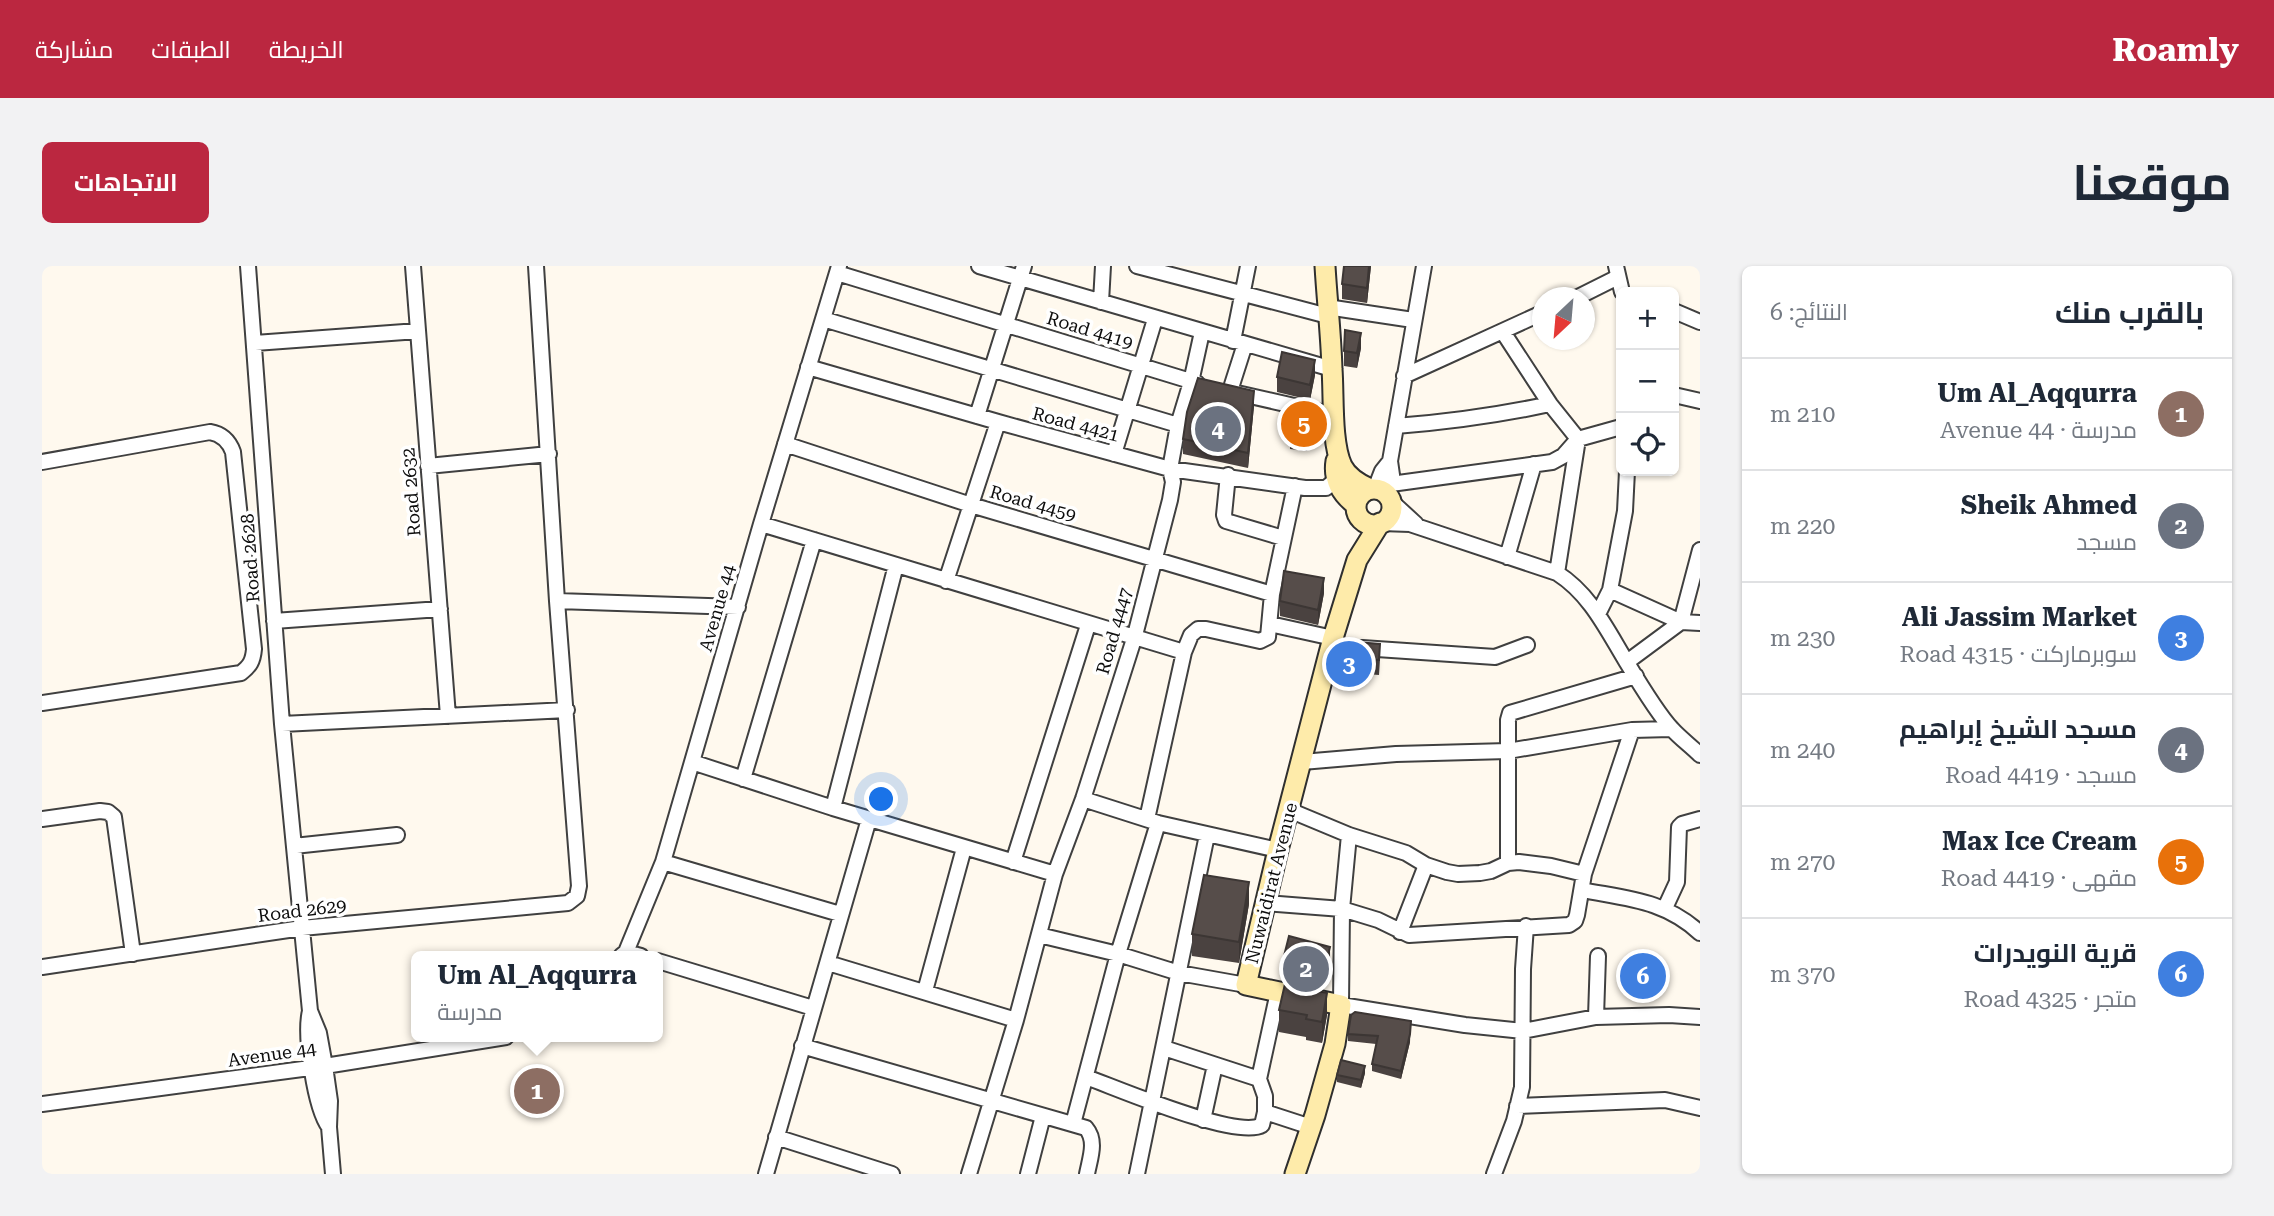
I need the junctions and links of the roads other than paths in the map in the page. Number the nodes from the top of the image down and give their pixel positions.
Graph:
1 (248, 266) edge
2 (413, 266) edge
3 (536, 266) edge
4 (979, 266) edge
5 (1103, 266) edge
6 (1137, 266) edge
7 (1197, 266) edge
8 (1248, 266) edge
9 (1325, 266) edge
10 (1424, 266) edge
11 (838, 269) edge
12 (1022, 272) edge
13 (1617, 272) edge
14 (1195, 282) junction
15 (1593, 287) edge
16 (1243, 295) junction
17 (1101, 302) junction
18 (1328, 312) junction
19 (1679, 314) edge
20 (1532, 318) edge
21 (1155, 319) junction
22 (823, 320) junction
23 (1413, 320) junction
24 (1700, 322) edge
25 (1005, 324) junction
26 (418, 331) junction
27 (1202, 332) junction
28 (1503, 332) junction
29 (1239, 342) junction
30 (255, 343) junction
31 (1142, 366) junction
32 (808, 367) junction
33 (992, 368) junction
34 (1332, 369) junction
35 (1404, 376) junction
36 (1191, 382) junction
37 (1230, 391) junction
38 (1679, 396) edge
39 (1700, 401) edge
40 (1550, 404) junction
41 (1129, 409) junction
42 (1334, 415) junction
43 (977, 416) junction
44 (998, 422) junction
45 (1178, 425) junction
46 (1396, 426) junction
47 (1616, 428) edge
48 (1578, 439) junction
49 (785, 444) junction
50 (1338, 453) junction
51 (549, 454) junction
52 (1114, 454) junction
53 (42, 462) edge
54 (1534, 464) junction
55 (428, 466) junction
56 (1170, 469) junction
57 (1227, 475) junction
58 (1627, 476) edge
59 (1336, 479) junction
60 (1295, 486) junction
61 (1383, 492) junction
62 (971, 505) junction
63 (1357, 510) junction
64 (1381, 523) junction
65 (761, 524) junction
66 (1420, 527) junction
67 (1283, 538) junction
68 (814, 540) junction
69 (1700, 550) edge
70 (1507, 557) junction
71 (1153, 560) junction
72 (1357, 560) junction
73 (896, 565) junction
74 (1557, 573) junction
75 (946, 581) junction
76 (1610, 590) junction
77 (1272, 594) junction
78 (557, 601) junction
79 (738, 607) junction
80 (440, 609) junction
81 (1598, 614) junction
82 (274, 621) junction
83 (1681, 622) junction
84 (1700, 623) edge
85 (1270, 624) junction
86 (1088, 625) junction
87 (1134, 639) junction
88 (1332, 642) junction
89 (1527, 645) dead end
90 (1184, 652) junction
91 (1627, 662) junction
92 (1636, 676) junction
93 (42, 702) edge
94 (567, 709) junction
95 (448, 716) junction
96 (282, 724) junction
97 (1671, 729) junction
98 (1632, 730) junction
99 (1508, 751) junction
100 (1700, 754) edge
101 (692, 762) junction
102 (1302, 762) junction
103 (743, 779) junction
104 (1083, 799) junction
105 (833, 808) junction
106 (1289, 810) junction
107 (42, 819) edge
108 (1700, 819) edge
109 (869, 820) junction
110 (1152, 821) junction
111 (397, 835) dead end
112 (1207, 835) junction
113 (1349, 835) junction
114 (294, 846) junction
115 (964, 848) junction
116 (1278, 850) junction
117 (663, 862) junction
118 (1013, 862) junction
119 (1508, 863) junction
120 (1426, 865) junction
121 (1055, 874) junction
122 (1584, 874) junction
123 (1582, 890) junction
124 (1265, 904) junction
125 (1665, 908) junction
126 (1342, 909) junction
127 (840, 914) junction
128 (1526, 926) junction
129 (302, 928) junction
130 (1400, 932) junction
131 (1700, 933) edge
132 (1039, 935) junction
133 (624, 951) edge
134 (133, 954) junction
135 (1118, 954) junction
136 (1598, 956) dead end
137 (828, 962) junction
138 (663, 963) edge
139 (42, 967) edge
140 (1179, 973) junction
141 (1246, 985) junction
142 (925, 991) junction
143 (1278, 992) junction
144 (1340, 1005) junction
145 (813, 1008) junction
146 (1596, 1017) junction
147 (1700, 1017) edge
148 (1016, 1020) junction
149 (1523, 1031) junction
150 (474, 1042) edge
151 (802, 1045) junction
152 (1164, 1048) junction
153 (1215, 1065) junction
154 (319, 1066) junction
155 (1086, 1077) junction
156 (1259, 1079) junction
157 (992, 1100) junction
158 (1152, 1101) junction
159 (42, 1104) edge
160 (1517, 1106) junction
161 (1700, 1108) edge
162 (1265, 1112) junction
163 (1043, 1116) junction
164 (1203, 1120) junction
165 (1073, 1124) junction
166 (1311, 1127) junction
167 (776, 1137) junction
168 (333, 1174) edge
169 (766, 1174) edge
170 (892, 1174) edge
171 (969, 1174) edge
172 (1028, 1174) edge
173 (1087, 1174) edge
174 (1137, 1174) edge
175 (1295, 1174) edge
176 (1494, 1174) edge

1 - 30 street, Road 2628
2 - 26 street, Road 2632
3 - 51 street
4 - 12 street
5 - 17 street
6 - 14 street
7 - 14 street
8 - 16 street
9 - 18 street
10 - 23 street
11 - 22 street, Avenue 44
11 - 25 street, Road 4419
12 - 17 street
12 - 25 street
13 - 15 street
14 - 16 street
16 - 18 street
16 - 29 street
17 - 21 street
18 - 23 street
18 - 34 street
19 - 24 street
20 - 28 street
21 - 27 street
21 - 31 street
22 - 32 street, Avenue 44
22 - 33 street
23 - 35 street
25 - 31 street, Road 4419
25 - 33 street
26 - 30 street
26 - 55 street, Road 2632
27 - 29 street
27 - 36 street, Road 4447
28 - 35 street
28 - 40 street
29 - 34 street
29 - 37 street
30 - 82 street, Road 2628
31 - 36 street, Road 4419
31 - 41 street
32 - 43 street, Road 4421
32 - 49 street, Avenue 44
33 - 41 street
33 - 43 street
34 - 42 street
35 - 46 street
36 - 37 street, Road 4419
36 - 45 street, Road 4447
37 - 42 street, Road 4419
38 - 39 street
40 - 46 street
40 - 48 street
41 - 45 street
41 - 52 street
42 - 50 street
43 - 44 street, Road 4421
44 - 52 street, Road 4421
44 - 62 street
45 - 56 street, Road 4447
46 - 61 street
47 - 48 street
48 - 54 street
48 - 74 street
49 - 62 street, Road 4459
49 - 65 street, Avenue 44
50 - 59 street
50 - 61 street
51 - 55 street
51 - 78 street
52 - 56 street, Road 4421
53 - 93 street
54 - 61 street
54 - 70 street
55 - 80 street, Road 2632
56 - 57 street, Road 4421
56 - 71 street, Road 4447
57 - 60 street, Road 4421
57 - 67 street
58 - 76 street
59 - 60 street, Road 4421
59 - 63 street
60 - 67 street
61 - 63 street
61 - 64 street
61 - 66 street
62 - 71 street, Road 4459
62 - 75 street
63 - 64 street
63 - 72 street, Nuwaidirat Avenue
64 - 66 street
64 - 72 street, Nuwaidirat Avenue
65 - 68 street
65 - 79 street, Avenue 44
66 - 70 street
67 - 77 street
68 - 73 street
68 - 103 street
69 - 83 street
70 - 74 street
71 - 77 street, Road 4459
71 - 87 street, Road 4447
72 - 88 street, Nuwaidirat Avenue
73 - 75 street
73 - 105 street
74 - 81 street
75 - 86 street
76 - 81 street
76 - 83 street
77 - 85 street
78 - 79 street
78 - 94 street
79 - 101 street, Avenue 44
80 - 82 street
80 - 95 street, Road 2632
81 - 91 street
82 - 96 street, Road 2628
83 - 84 street
83 - 91 street
85 - 88 street
85 - 90 street
86 - 87 street
86 - 118 street
87 - 90 street
87 - 104 street, Road 4447
88 - 89 street
88 - 102 street, Nuwaidirat Avenue
90 - 110 street
91 - 92 street
92 - 97 street
92 - 99 street
94 - 95 street
94 - 129 street, Road 2629
95 - 96 street
96 - 114 street, Road 2628
97 - 98 street
97 - 100 street
98 - 99 street
98 - 122 street
99 - 102 street
99 - 119 street
101 - 103 street
101 - 117 street, Avenue 44
102 - 106 street, Nuwaidirat Avenue
103 - 105 street
104 - 110 street
104 - 121 street, Road 4447
105 - 109 street
106 - 113 street
106 - 116 street, Nuwaidirat Avenue
107 - 134 street
108 - 125 street
109 - 115 street
109 - 127 street
110 - 112 street
110 - 135 street
111 - 114 street
112 - 116 street
112 - 140 street
113 - 120 street
113 - 126 street
114 - 129 street, Road 2628
115 - 118 street
115 - 142 street
116 - 124 street, Nuwaidirat Avenue
117 - 127 street
117 - 133 street, Avenue 44
118 - 121 street
119 - 120 street
119 - 122 street
120 - 130 street
121 - 132 street, Road 4447
122 - 123 street
123 - 125 street
123 - 128 street
124 - 126 street
124 - 141 street, Nuwaidirat Avenue
125 - 131 street
126 - 130 street
126 - 144 street
127 - 137 street
128 - 130 street
128 - 149 street
129 - 134 street, Road 2629
129 - 154 street, Road 2628
132 - 135 street
132 - 148 street, Road 4447
134 - 139 street, Road 2629
135 - 140 street
135 - 155 street
136 - 146 street
137 - 142 street
137 - 145 street
138 - 145 street
140 - 141 street
140 - 152 street
141 - 143 street, Nuwaidirat Avenue
142 - 148 street
143 - 144 street, Nuwaidirat Avenue
143 - 156 street
144 - 149 street
144 - 166 street
145 - 151 street
146 - 147 street
146 - 149 street
148 - 157 street, Road 4447
149 - 160 street
150 - 154 street, Avenue 44
151 - 157 street
151 - 167 street
152 - 153 street
152 - 158 street
153 - 156 street
153 - 164 street
154 - 159 street, Avenue 44
154 - 168 street, Road 2628
155 - 158 street
155 - 165 street
156 - 162 street
157 - 163 street
157 - 171 street, Road 4447
158 - 164 street
158 - 174 street
160 - 161 street
160 - 176 street
162 - 164 street
162 - 166 street
163 - 165 street
163 - 172 street
165 - 173 street
166 - 175 street
167 - 169 street
167 - 170 street

